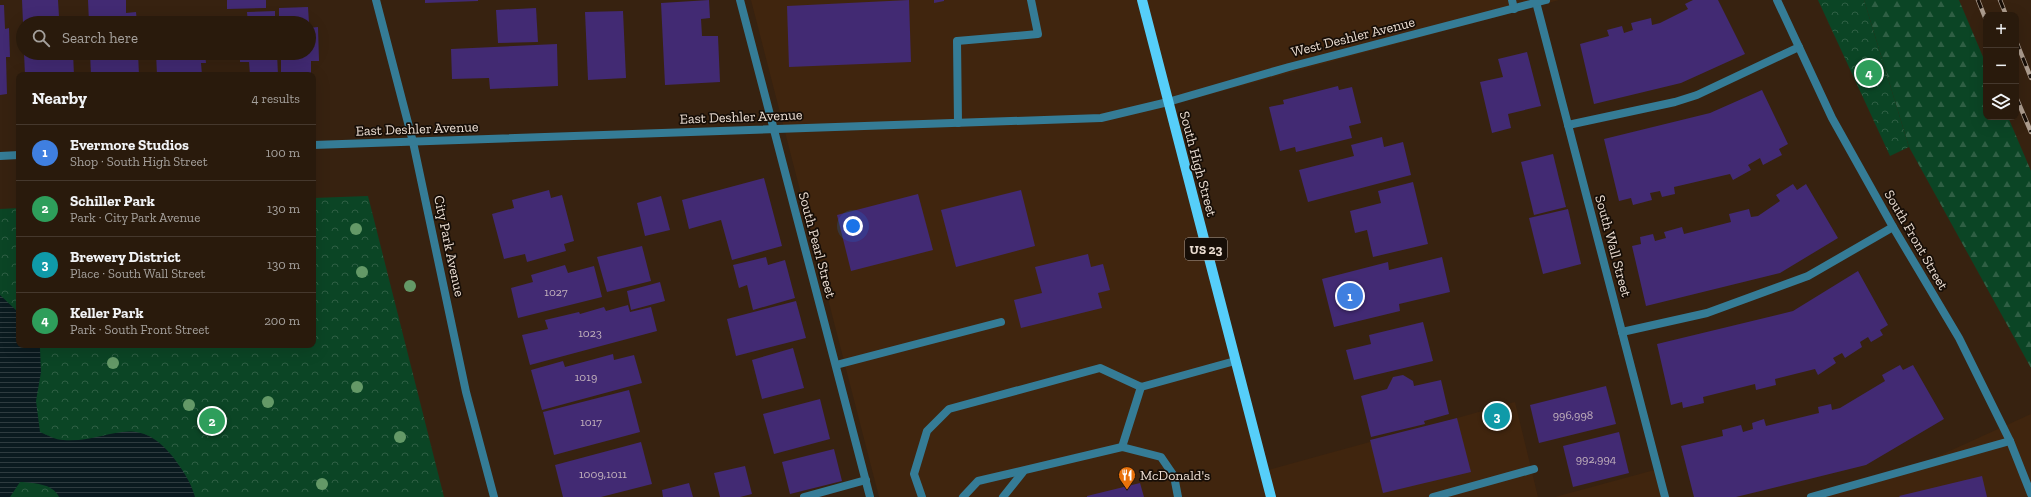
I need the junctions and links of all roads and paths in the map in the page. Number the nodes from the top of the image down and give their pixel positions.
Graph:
1 (376, 0) edge
2 (740, 0) edge
3 (1030, 0) edge
4 (1142, 0) edge
5 (1512, 0) edge
6 (1546, 0) edge
7 (1777, 0) edge
8 (1536, 2) junction
9 (1514, 9) junction
10 (1799, 47) junction
11 (1168, 102) junction
12 (958, 123) junction
13 (1568, 125) junction
14 (773, 129) junction
15 (413, 142) junction
16 (316, 145) edge
17 (16, 155) edge
18 (0, 156) edge
19 (1893, 227) junction
20 (1002, 322) dead end
21 (1622, 332) junction
22 (1235, 361) junction
23 (836, 365) junction
24 (1141, 388) junction
25 (2010, 441) junction
26 (1122, 447) junction
27 (1534, 470) dead end
28 (1023, 472) junction
29 (866, 480) junction
30 (2031, 494) edge
31 (494, 497) edge
32 (804, 497) edge
33 (870, 497) edge
34 (922, 497) edge
35 (963, 497) edge
36 (1002, 497) edge
37 (1178, 497) edge
38 (1271, 497) edge
39 (1433, 497) edge
40 (1665, 497) edge
41 (1811, 497) edge

1 - 15 street, City Park Avenue
2 - 14 street, South Pearl Street
3 - 12 street
4 - 11 main road, South High Street / US 23
5 - 9 street
6 - 8 street, West Deshler Avenue
7 - 10 street, South Front Street
8 - 9 street, West Deshler Avenue
8 - 13 street, South Wall Street
9 - 11 street, West Deshler Avenue
10 - 13 street
10 - 19 street, South Front Street
11 - 12 street, East Deshler Avenue
11 - 22 main road, South High Street / US 23
12 - 14 street, East Deshler Avenue
13 - 21 street, South Wall Street
14 - 15 street, East Deshler Avenue
14 - 23 street, South Pearl Street
15 - 16 street, East Deshler Avenue
15 - 31 street, City Park Avenue
17 - 18 street
19 - 21 street
19 - 25 street, South Front Street
20 - 23 street
21 - 40 street, South Wall Street
22 - 24 street
22 - 38 main road, South High Street / US 23
23 - 29 street, South Pearl Street
24 - 26 street
24 - 34 street
25 - 30 street, South Front Street
25 - 41 street
26 - 28 street
26 - 37 street
27 - 39 street
28 - 35 street
28 - 36 street
29 - 32 street
29 - 33 street, South Pearl Street

